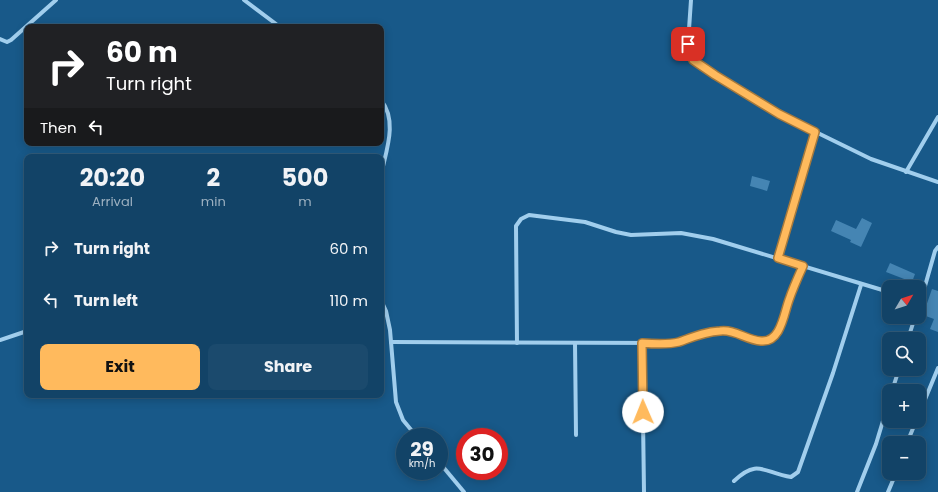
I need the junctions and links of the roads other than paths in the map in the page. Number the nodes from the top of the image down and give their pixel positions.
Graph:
1 (56, 0) edge
2 (244, 0) edge
3 (692, 0) edge
4 (29, 24) edge
5 (276, 24) edge
6 (24, 28) edge
7 (0, 39) edge
8 (384, 104) edge
9 (938, 117) edge
10 (815, 132) junction
11 (384, 160) edge
12 (906, 172) junction
13 (938, 182) edge
14 (938, 247) edge
15 (778, 258) junction
16 (803, 266) junction
17 (926, 281) edge
18 (861, 285) junction
19 (882, 290) edge
20 (384, 307) edge
21 (24, 332) edge
22 (0, 340) edge
23 (391, 342) junction
24 (517, 343) junction
25 (575, 343) junction
26 (642, 343) junction
27 (938, 368) edge
28 (926, 397) edge
29 (882, 424) edge
30 (410, 428) edge
31 (576, 435) dead end
32 (448, 473) edge
33 (893, 480) edge
34 (734, 481) dead end
35 (464, 492) edge
36 (644, 492) edge
37 (857, 492) edge
38 (888, 492) edge

1 - 4 street
2 - 5 street
3 - 10 street
6 - 7 street
8 - 11 street
9 - 12 street
10 - 12 street
10 - 15 street
12 - 13 street
14 - 17 street
15 - 16 street
15 - 24 street
16 - 18 street
16 - 26 street
18 - 19 street
18 - 34 street
20 - 23 street
21 - 22 street
23 - 24 street
23 - 30 street
24 - 25 street
25 - 26 street
25 - 31 street
26 - 36 street
27 - 28 street
29 - 37 street
32 - 35 street
33 - 38 street

